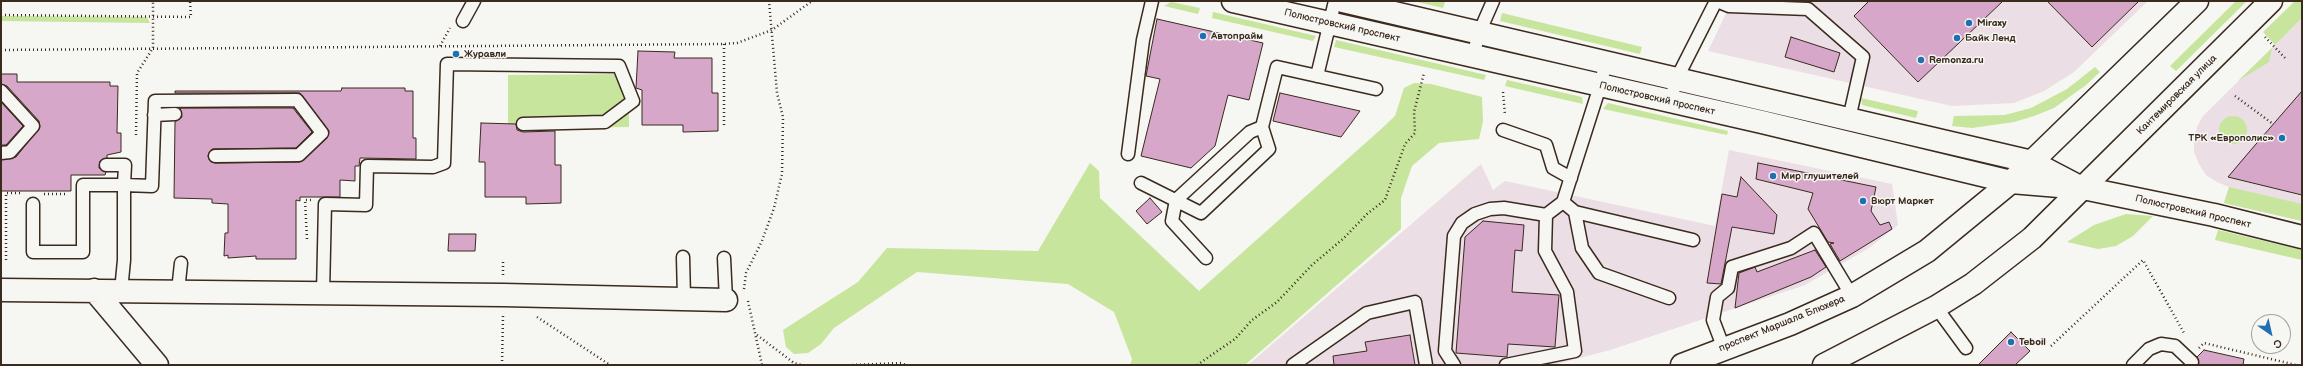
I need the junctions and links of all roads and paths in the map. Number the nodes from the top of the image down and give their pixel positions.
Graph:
1 (153, 1) edge
2 (190, 1) edge
3 (474, 1) edge
4 (769, 1) edge
5 (812, 1) edge
6 (1152, 1) edge
7 (1233, 1) edge
8 (1342, 1) edge
9 (1493, 1) edge
10 (1717, 1) edge
11 (2197, 1) edge
12 (2271, 1) edge
13 (1812, 5) edge
14 (1, 15) edge
15 (153, 17) junction
16 (463, 21) dead end
17 (1335, 25) junction
18 (450, 27) dead end
19 (772, 30) junction
20 (1479, 33) junction
21 (2265, 37) dead end
22 (724, 44) junction
23 (440, 46) junction
24 (153, 48) junction
25 (1, 50) edge
26 (440, 54) dead end
27 (1472, 56) junction
28 (2286, 59) dead end
29 (1606, 62) junction
30 (1424, 73) dead end
31 (1317, 76) junction
32 (1677, 78) junction
33 (1600, 86) junction
34 (1376, 89) dead end
35 (1, 91) edge
36 (1503, 92) dead end
37 (2235, 96) dead end
38 (1670, 102) junction
39 (175, 114) dead end
40 (154, 115) junction
41 (1849, 119) junction
42 (523, 124) dead end
43 (2273, 124) dead end
44 (1262, 127) junction
45 (724, 128) dead end
46 (1507, 131) joint
47 (136, 140) dead end
48 (1, 152) edge
49 (1128, 154) dead end
50 (215, 156) dead end
51 (2032, 162) junction
52 (106, 165) dead end
53 (1571, 178) junction
54 (2011, 182) junction
55 (1141, 183) dead end
56 (124, 185) junction
57 (2083, 188) junction
58 (74, 194) dead end
59 (33, 197) junction
60 (312, 200) dead end
61 (1176, 200) junction
62 (1563, 202) junction
63 (1575, 212) junction
64 (1546, 215) junction
65 (2302, 238) edge
66 (1693, 240) dead end
67 (307, 246) dead end
68 (683, 257) dead end
69 (724, 258) dead end
70 (1206, 258) dead end
71 (6, 260) dead end
72 (181, 263) dead end
73 (1, 290) edge
74 (94, 290) junction
75 (121, 291) junction
76 (178, 291) junction
77 (323, 293) junction
78 (1852, 296) junction
79 (684, 298) junction
80 (1669, 298) dead end
81 (726, 300) joint
82 (1936, 307) junction
83 (530, 313) dead end
84 (756, 334) junction
85 (2051, 346) dead end
86 (1966, 348) dead end
87 (1724, 349) junction
88 (2192, 357) junction
89 (157, 365) edge
90 (610, 365) edge
91 (762, 365) edge
92 (802, 365) edge
93 (852, 365) edge
94 (906, 365) edge
95 (1197, 365) edge
96 (1293, 365) edge
97 (1426, 365) edge
98 (1454, 365) edge
99 (1506, 365) edge
100 (1682, 365) edge
101 (1824, 365) edge
102 (2133, 365) edge
103 (2296, 365) edge

1 - 15 path
2 - 15 path
3 - 16 lane
4 - 19 path
5 - 19 path
6 - 49 lane
7 - 17 main road, Полюстровский проспект
8 - 17 lane
8 - 20 main road, Полюстровский проспект
9 - 20 lane
10 - 13 lane
10 - 32 lane
11 - 51 main road
12 - 57 main road, Кантемировская улица
13 - 41 lane
14 - 15 path
15 - 24 path
17 - 27 main road, Полюстровский проспект
17 - 31 lane
18 - 23 path
19 - 22 path
19 - 84 path
20 - 27 lane
20 - 29 main road, Полюстровский проспект
21 - 28 path
22 - 23 path
22 - 45 path
23 - 24 path
23 - 26 path
24 - 25 path
24 - 47 path
27 - 33 main road, Полюстровский проспект
29 - 32 main road, Полюстровский проспект
29 - 33 lane
30 - 95 path
31 - 34 lane
31 - 44 lane
32 - 38 lane
32 - 41 main road, Полюстровский проспект
33 - 38 main road, Полюстровский проспект
33 - 53 lane
35 - 48 lane
36 - 46 path
37 - 43 path
38 - 54 main road, Полюстровский проспект
39 - 40 lane
40 - 50 lane
40 - 56 lane
41 - 51 main road, Полюстровский проспект
42 - 77 lane
44 - 61 lane
44 - 61 lane
46 - 53 lane
51 - 54 main road, проспект Маршала Блюхера
51 - 57 main road, Полюстровский проспект
52 - 56 lane
53 - 62 lane
54 - 57 main road, Полюстровский проспект
54 - 78 main road, проспект Маршала Блюхера
55 - 61 lane
56 - 59 lane
56 - 75 lane
57 - 65 main road, Полюстровский проспект
57 - 82 main road
58 - 59 path
59 - 71 path
60 - 67 path
61 - 70 lane
62 - 63 lane
62 - 64 lane
63 - 66 lane
63 - 80 lane
64 - 98 lane
64 - 99 lane
68 - 79 lane
69 - 81 lane
72 - 76 lane
73 - 74 main road
74 - 75 main road
74 - 89 main road
75 - 76 main road
76 - 77 main road
77 - 79 main road
78 - 87 main road, проспект Маршала Блюхера
78 - 87 lane
79 - 81 main road
82 - 86 lane
82 - 101 main road
83 - 90 path
84 - 91 path
84 - 92 path
85 - 88 path
87 - 100 main road, проспект Маршала Блюхера
88 - 102 lane
88 - 103 path
93 - 94 path
96 - 97 lane

